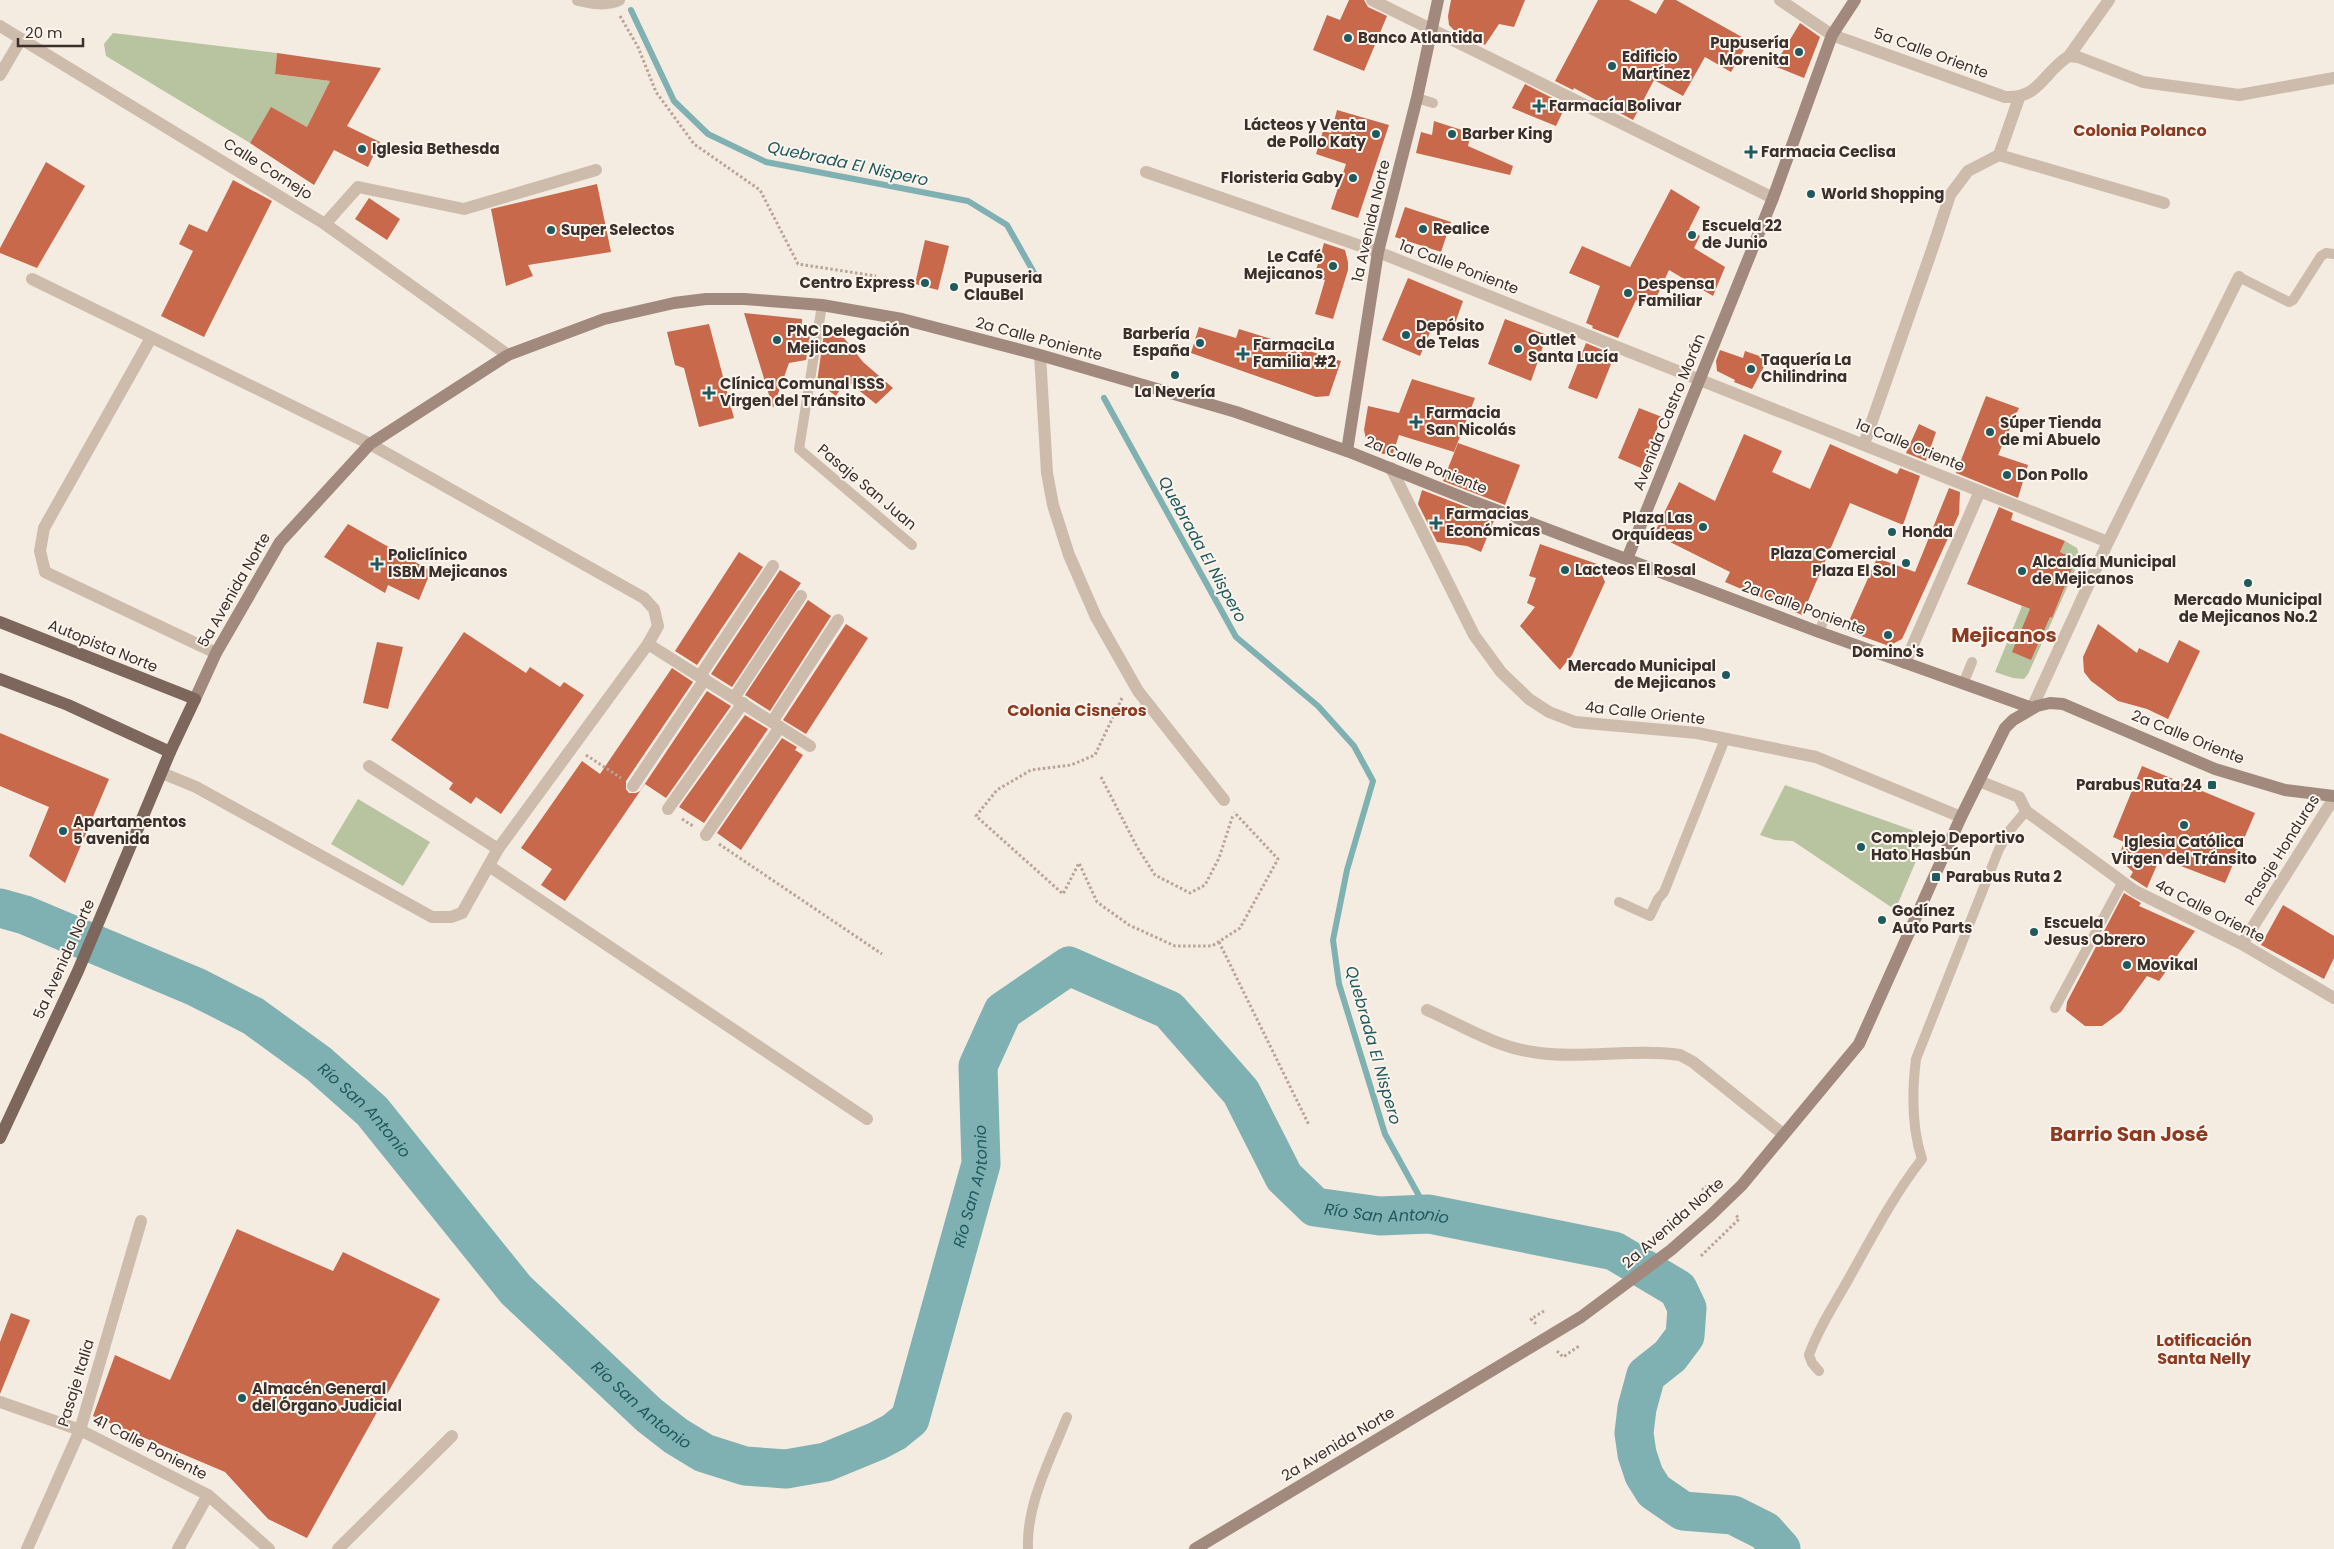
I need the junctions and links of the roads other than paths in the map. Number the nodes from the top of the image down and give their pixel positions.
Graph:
1 (578, 0) edge
2 (1372, 0) edge
3 (1438, 0) edge
4 (1780, 0) edge
5 (1854, 0) edge
6 (2109, 0) edge
7 (616, 1) edge
8 (0, 26) edge
9 (1432, 30) junction
10 (1832, 35) junction
11 (22, 39) junction
12 (2069, 56) junction
13 (0, 75) edge
14 (2334, 78) edge
15 (1417, 98) junction
16 (2019, 98) junction
17 (1434, 103) dead end
18 (1999, 154) junction
19 (596, 170) dead end
20 (1146, 172) dead end
21 (1773, 198) junction
22 (2164, 203) dead end
23 (325, 224) junction
24 (1378, 252) junction
25 (2334, 254) edge
26 (2240, 277) joint
27 (32, 279) dead end
28 (822, 305) junction
29 (151, 338) junction
30 (508, 355) junction
31 (1040, 355) junction
32 (1700, 379) junction
33 (370, 444) junction
34 (1864, 444) junction
35 (1347, 451) junction
36 (1391, 468) junction
37 (1980, 491) junction
38 (2108, 542) junction
39 (912, 545) dead end
40 (1627, 559) junction
41 (773, 566) dead end
42 (801, 596) dead end
43 (838, 620) dead end
44 (0, 622) edge
45 (648, 644) junction
46 (216, 653) junction
47 (1972, 662) dead end
48 (1905, 663) junction
49 (0, 678) edge
50 (703, 678) junction
51 (1963, 684) junction
52 (195, 699) junction
53 (739, 701) junction
54 (2032, 708) junction
55 (776, 725) junction
56 (1725, 739) junction
57 (810, 746) dead end
58 (170, 752) junction
59 (369, 766) dead end
60 (162, 773) junction
61 (1979, 781) junction
62 (633, 786) road end
63 (2334, 797) edge
64 (1224, 800) road end
65 (668, 809) road end
66 (2026, 811) junction
67 (1961, 817) junction
68 (706, 835) road end
69 (498, 849) junction
70 (489, 866) junction
71 (2122, 883) junction
72 (1619, 902) dead end
73 (2242, 944) junction
74 (2334, 998) edge
75 (2055, 1008) dead end
76 (1426, 1010) dead end
77 (866, 1119) dead end
78 (1783, 1134) junction
79 (0, 1138) edge
80 (141, 1220) dead end
81 (1819, 1371) dead end
82 (0, 1402) edge
83 (1067, 1417) dead end
84 (80, 1430) junction
85 (452, 1436) dead end
86 (208, 1494) junction
87 (27, 1549) edge
88 (178, 1549) edge
89 (269, 1549) edge
90 (338, 1549) edge
91 (1028, 1549) edge
92 (1195, 1549) edge

1 - 7 street
2 - 9 street
3 - 9 main road, 1a Avenida Norte
4 - 10 street, 5a Calle Oriente
5 - 10 main road, Avenida Castro Morán
6 - 12 street
8 - 11 street, Calle Cornejo
9 - 15 main road, 1a Avenida Norte
9 - 21 street
10 - 16 street, 5a Calle Oriente
10 - 21 main road, Avenida Castro Morán
11 - 13 street
11 - 23 street, Calle Cornejo
12 - 14 street
12 - 16 street
15 - 17 lane
15 - 24 main road, 1a Avenida Norte
16 - 18 street
18 - 22 street
18 - 34 street
19 - 23 street
20 - 24 street, 1a Calle Poniente
21 - 32 main road, Avenida Castro Morán
23 - 30 street, Calle Cornejo
24 - 32 street, 1a Calle Poniente
24 - 35 main road, 1a Avenida Norte
25 - 26 lane
26 - 38 street
27 - 29 street
28 - 30 main road, 5a Avenida Norte
28 - 31 main road, 2a Calle Poniente
28 - 39 lane, Pasaje San Juan
29 - 33 street
29 - 46 street
30 - 33 main road, 5a Avenida Norte
31 - 35 main road, 2a Calle Poniente
31 - 64 street
32 - 34 street, 1a Calle Oriente
32 - 40 main road, Avenida Castro Morán
33 - 45 street
33 - 46 main road, 5a Avenida Norte
34 - 37 street, 1a Calle Oriente
35 - 36 main road, 2a Calle Poniente
36 - 40 main road, 2a Calle Poniente
36 - 56 street, 4a Calle Oriente
37 - 38 street, 1a Calle Oriente
37 - 48 street
38 - 54 street
40 - 48 main road, 2a Calle Poniente
41 - 50 street
42 - 53 street
43 - 55 street
44 - 52 main road, Autopista Norte
45 - 50 street
45 - 69 street
46 - 52 main road, 5a Avenida Norte
47 - 51 lane
48 - 51 main road, 2a Calle Poniente
49 - 58 main road
50 - 53 street
50 - 62 street
51 - 54 main road, 2a Calle Poniente
52 - 58 main road, 5a Avenida Norte
53 - 55 street
53 - 65 street
54 - 61 main road, 2a Avenida Norte
54 - 63 main road, 2a Calle Oriente
55 - 57 street
55 - 68 street
56 - 67 street, 4a Calle Oriente
56 - 72 lane
58 - 60 main road, 5a Avenida Norte
59 - 69 street
60 - 70 street
60 - 79 main road, 5a Avenida Norte
61 - 66 street, 4a Calle Oriente
61 - 67 main road, 2a Avenida Norte
63 - 73 street, Pasaje Honduras
66 - 71 street, 4a Calle Oriente
66 - 81 lane
67 - 78 main road, 2a Avenida Norte
69 - 70 street
70 - 77 street
71 - 73 street, 4a Calle Oriente
71 - 75 lane
73 - 74 street, 4a Calle Oriente
76 - 78 street
78 - 92 main road, 2a Avenida Norte
80 - 84 street, Pasaje Italia
82 - 84 street, 41 Calle Poniente
83 - 91 lane
84 - 86 street, 41 Calle Poniente
84 - 87 street, Pasaje Italia
85 - 90 street
86 - 88 street
86 - 89 street, 41 Calle Poniente

